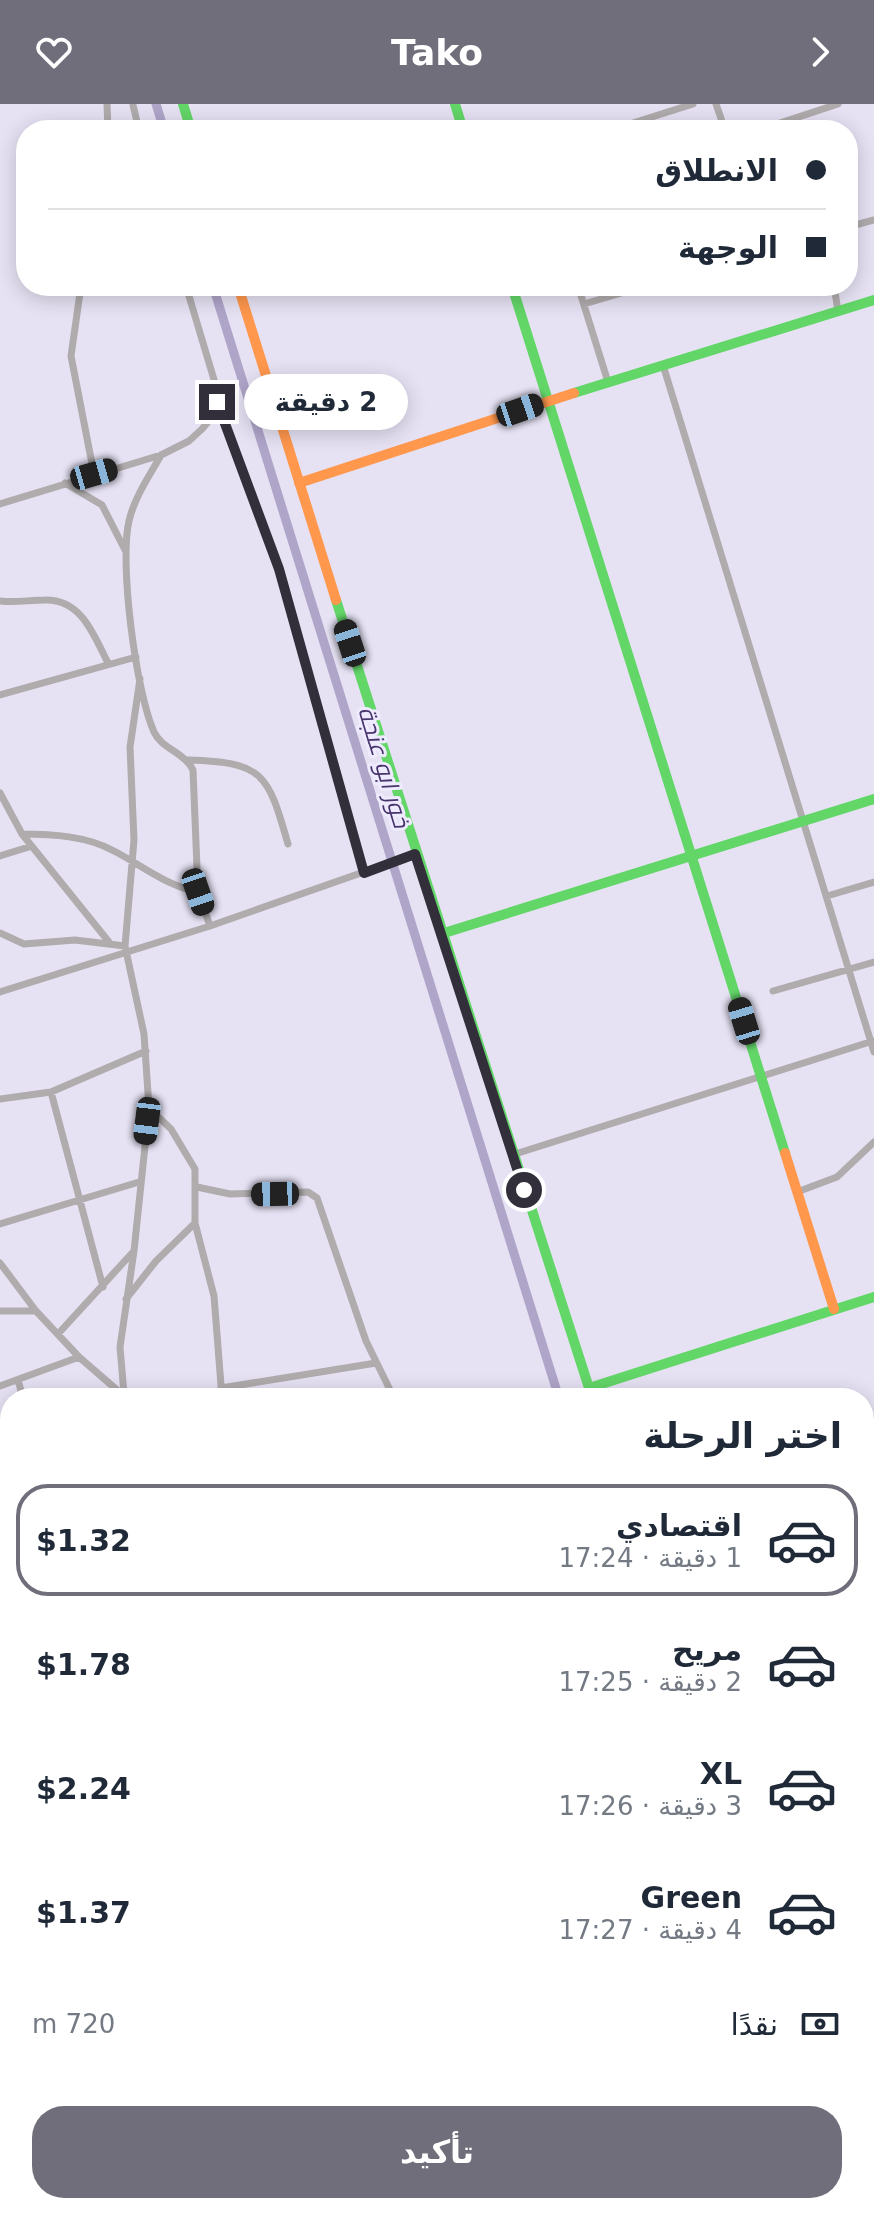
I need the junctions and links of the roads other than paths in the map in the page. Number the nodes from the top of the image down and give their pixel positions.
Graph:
1 (693, 104) edge
2 (838, 104) edge
3 (643, 120) edge
4 (789, 120) edge
5 (80, 296) edge
6 (189, 296) edge
7 (241, 296) edge
8 (515, 296) edge
9 (581, 296) edge
10 (611, 296) edge
11 (836, 296) edge
12 (874, 300) edge
13 (584, 304) junction
14 (838, 311) junction
15 (663, 365) junction
16 (608, 382) junction
17 (547, 401) junction
18 (217, 402) junction
19 (161, 455) junction
20 (94, 474) junction
21 (65, 483) junction
22 (299, 483) junction
23 (0, 504) edge
24 (126, 551) junction
25 (0, 601) edge
26 (136, 657) junction
27 (108, 663) junction
28 (140, 679) junction
29 (0, 695) edge
30 (188, 760) junction
31 (0, 793) edge
32 (874, 799) edge
33 (805, 820) junction
34 (22, 834) junction
35 (288, 844) dead end
36 (32, 846) junction
37 (415, 854) junction
38 (0, 856) edge
39 (692, 856) junction
40 (132, 862) junction
41 (364, 873) junction
42 (874, 882) edge
43 (198, 892) junction
44 (827, 896) junction
45 (210, 926) junction
46 (0, 933) edge
47 (441, 934) junction
48 (109, 942) junction
49 (126, 949) junction
50 (874, 962) edge
51 (849, 968) junction
52 (773, 991) dead end
53 (0, 992) edge
54 (872, 1041) edge
55 (146, 1051) junction
56 (874, 1052) edge
57 (762, 1077) junction
58 (51, 1092) junction
59 (0, 1099) edge
60 (149, 1108) junction
61 (874, 1142) edge
62 (512, 1155) junction
63 (139, 1182) junction
64 (197, 1187) junction
65 (797, 1192) junction
66 (81, 1201) junction
67 (195, 1223) junction
68 (0, 1224) edge
69 (134, 1251) junction
70 (0, 1263) edge
71 (103, 1287) junction
72 (874, 1297) edge
73 (125, 1301) junction
74 (834, 1309) junction
75 (0, 1311) edge
76 (36, 1311) junction
77 (58, 1334) junction
78 (79, 1357) junction
79 (376, 1363) junction
80 (18, 1380) junction
81 (0, 1386) edge
82 (20, 1388) edge
83 (115, 1388) edge
84 (123, 1388) edge
85 (221, 1388) joint
86 (389, 1388) edge
87 (588, 1388) edge
88 (605, 1388) edge

1 - 3 street
2 - 4 street
5 - 20 street
6 - 18 street
7 - 22 street
8 - 17 street
9 - 13 street
10 - 13 street
11 - 14 street
12 - 14 street
13 - 16 street
14 - 15 street
15 - 16 street
15 - 33 street
16 - 17 street
17 - 22 street
17 - 39 street
18 - 19 street
18 - 41 street
19 - 20 street
19 - 24 street
20 - 21 street
21 - 23 street
21 - 24 street
22 - 37 street
24 - 26 street
25 - 27 street
26 - 27 street
26 - 28 street
27 - 29 street
28 - 30 street
28 - 40 street
30 - 35 street
30 - 43 street
31 - 34 street
32 - 33 street
33 - 39 street
33 - 44 street
34 - 36 street
34 - 40 street
36 - 38 street
36 - 48 street
37 - 41 street
37 - 47 street
39 - 47 street
39 - 57 street
40 - 43 street
40 - 49 street
41 - 45 street
42 - 44 street
43 - 45 street
44 - 51 street
45 - 49 street
46 - 48 street
47 - 62 street
48 - 49 street
49 - 53 street
49 - 55 street
50 - 51 street
51 - 52 street
51 - 54 street
54 - 56 street
54 - 57 street
55 - 58 street
55 - 60 street
57 - 62 street
57 - 65 street
58 - 59 street
58 - 66 street
60 - 63 street
60 - 64 street
61 - 65 street
62 - 87 street
63 - 66 street
63 - 69 street
64 - 67 street
64 - 79 street
65 - 74 street
66 - 68 street
66 - 71 street
67 - 73 street
67 - 85 street
69 - 71 street
69 - 73 street
70 - 76 street
71 - 77 street
72 - 74 street
73 - 84 street
74 - 88 street
75 - 76 street
76 - 77 street
77 - 78 street
78 - 80 street
78 - 83 street
79 - 85 street
79 - 86 street
80 - 81 street
80 - 82 street

